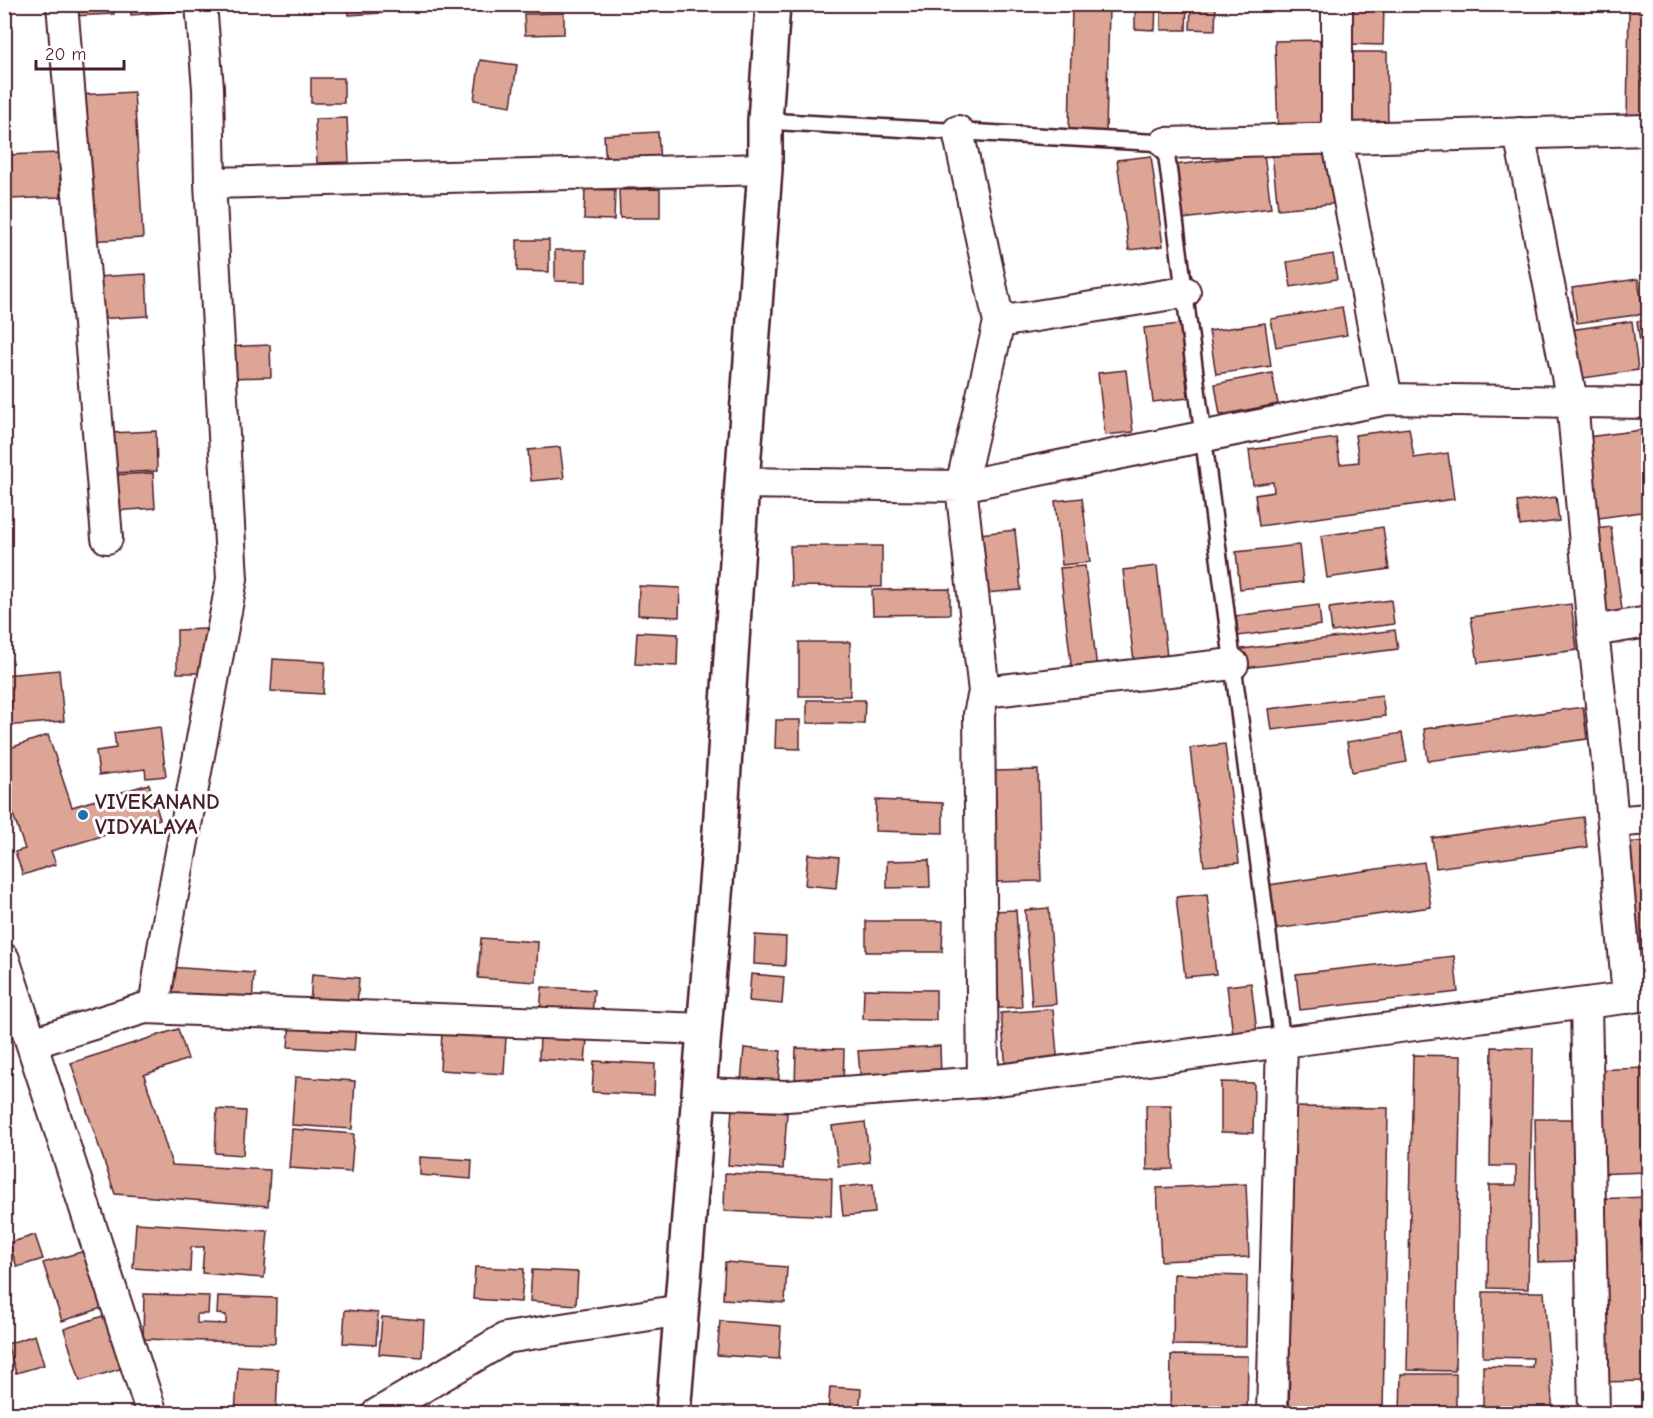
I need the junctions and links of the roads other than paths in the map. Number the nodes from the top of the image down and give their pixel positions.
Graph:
1 (62, 4) edge
2 (201, 4) edge
3 (773, 4) edge
4 (1337, 4) edge
5 (765, 121) junction
6 (1648, 130) edge
7 (958, 131) junction
8 (1519, 133) junction
9 (1337, 138) junction
10 (1165, 143) junction
11 (765, 169) junction
12 (210, 183) junction
13 (1185, 292) junction
14 (999, 322) junction
15 (1387, 399) junction
16 (1572, 401) junction
17 (1648, 403) edge
18 (1203, 437) junction
19 (742, 483) junction
20 (961, 486) junction
21 (107, 538) dead end
22 (1648, 622) edge
23 (1593, 631) junction
24 (1233, 664) junction
25 (984, 692) junction
26 (1648, 819) edge
27 (1612, 822) junction
28 (4, 959) edge
29 (1638, 997) edge
30 (1586, 1003) junction
31 (154, 1008) junction
32 (704, 1029) junction
33 (1282, 1042) junction
34 (32, 1043) junction
35 (983, 1082) junction
36 (699, 1093) junction
37 (681, 1310) junction
38 (152, 1413) edge
39 (377, 1413) edge
40 (673, 1413) edge
41 (1272, 1413) edge
42 (1594, 1413) edge

1 - 21 street
2 - 12 street
3 - 5 street
4 - 9 street
5 - 7 lane
5 - 11 street
6 - 8 street
7 - 10 lane
7 - 14 street
8 - 9 street
8 - 16 street
9 - 10 street
9 - 15 street
10 - 13 lane
11 - 12 street
11 - 19 street
12 - 31 street
13 - 14 street
13 - 18 lane
14 - 20 street
15 - 16 street
15 - 18 street
16 - 17 street
16 - 23 street
18 - 20 street
18 - 24 lane
19 - 20 street
19 - 32 street
20 - 25 street
22 - 23 street
23 - 27 street
24 - 25 street
24 - 33 lane
25 - 35 street
26 - 27 street
27 - 29 street
28 - 34 street
29 - 30 street
30 - 33 street
30 - 42 street
31 - 32 street
31 - 34 street
32 - 36 street
33 - 35 street
33 - 41 street
34 - 38 street
35 - 36 street
36 - 37 street
37 - 39 street
37 - 40 street

